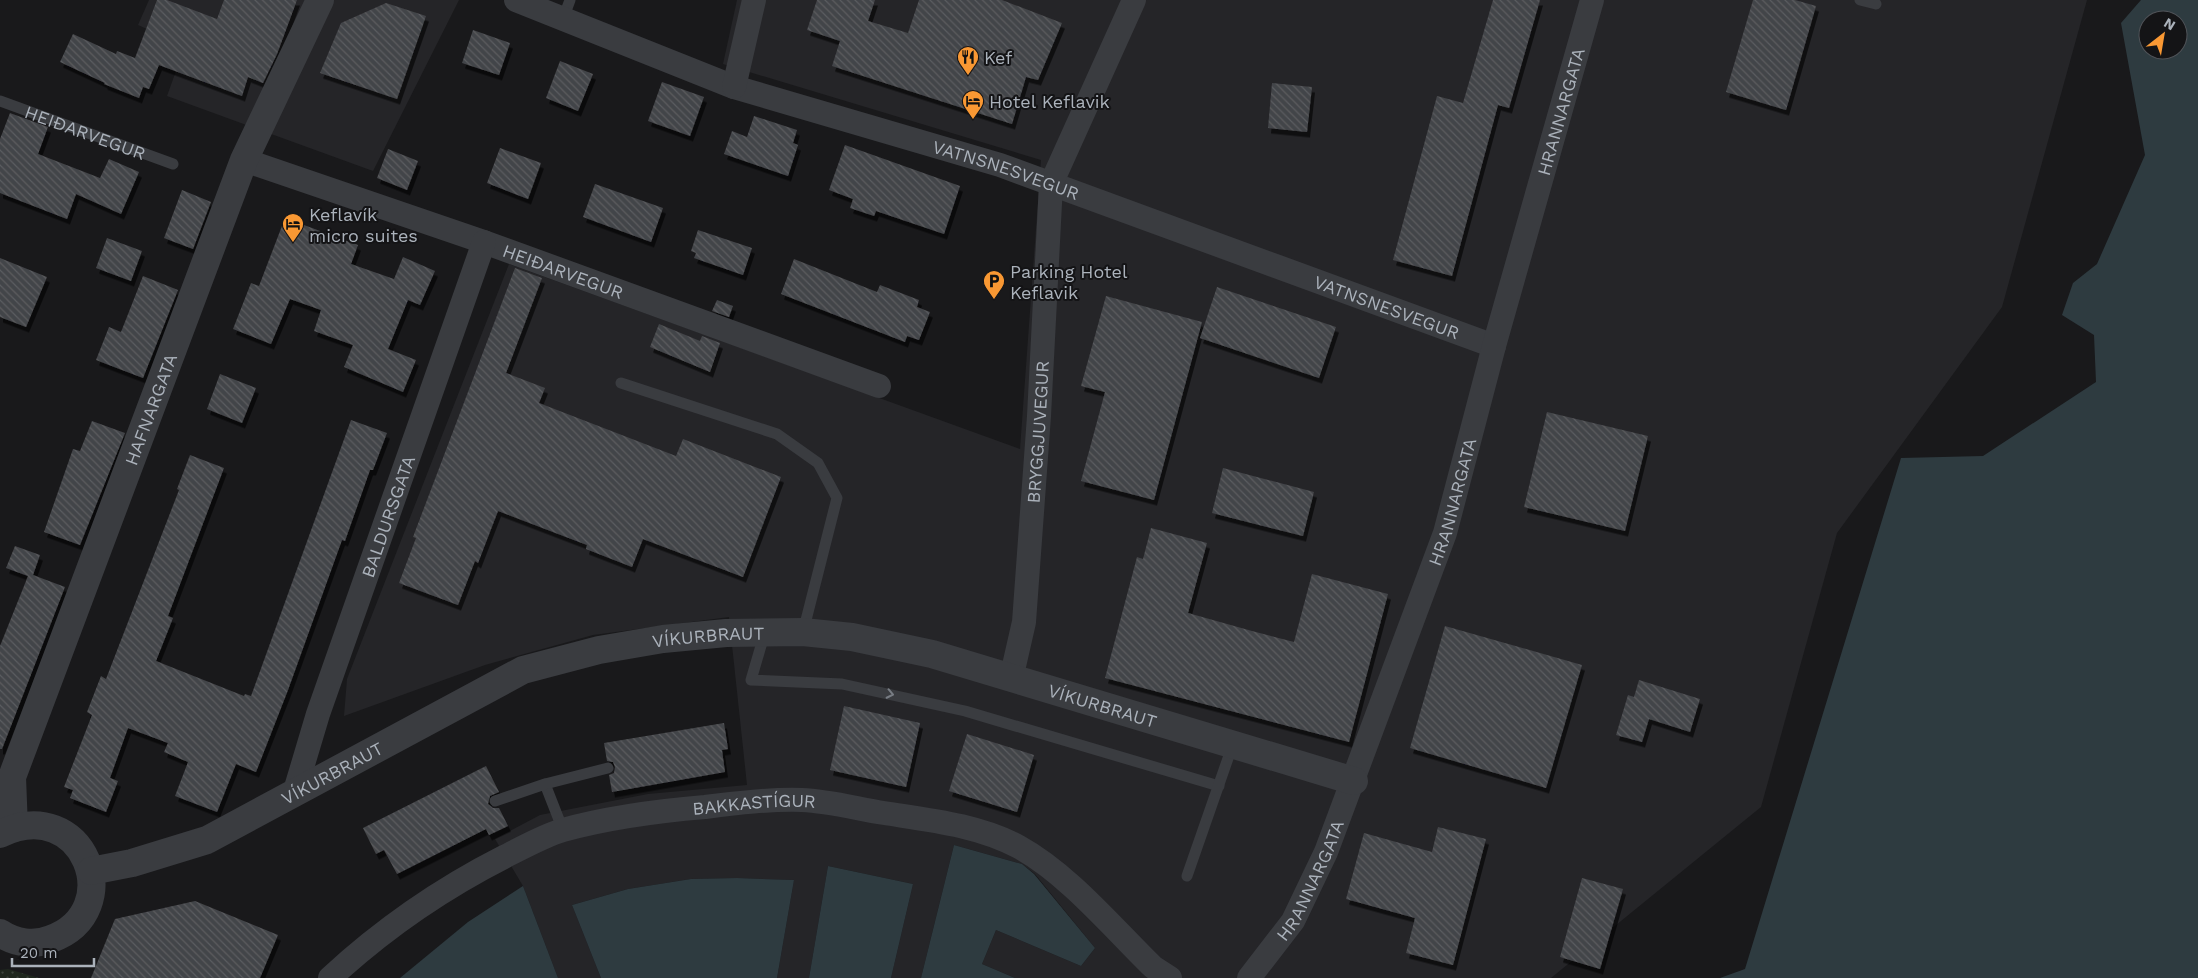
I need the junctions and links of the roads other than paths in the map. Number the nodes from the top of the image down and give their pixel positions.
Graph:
1 (320, 0) edge
2 (516, 0) edge
3 (754, 0) edge
4 (1134, 0) edge
5 (1592, 0) edge
6 (1860, 0) edge
7 (1876, 4) dead end
8 (566, 9) edge
9 (734, 87) junction
10 (0, 101) edge
11 (244, 160) junction
12 (172, 164) dead end
13 (1051, 184) junction
14 (484, 242) junction
15 (1494, 346) junction
16 (621, 383) dead end
17 (879, 386) dead end
18 (766, 632) junction
19 (803, 632) junction
20 (1010, 679) junction
21 (1233, 744) junction
22 (608, 768) dead end
23 (6, 781) edge
24 (1354, 781) junction
25 (545, 784) junction
26 (1219, 786) junction
27 (295, 791) junction
28 (495, 801) dead end
29 (563, 830) junction
30 (7, 831) edge
31 (90, 871) junction
32 (1187, 876) dead end
33 (0, 932) edge
34 (330, 978) edge
35 (1170, 978) edge
36 (1249, 978) edge

1 - 11 street, HAFNARGATA
2 - 8 street, VATNSNESVEGUR
3 - 9 street
4 - 13 street
5 - 15 street, HRANNARGATA
6 - 7 lane
8 - 9 street, VATNSNESVEGUR
9 - 13 street, VATNSNESVEGUR
10 - 12 lane, HEIÐARVEGUR
11 - 14 street, HEIÐARVEGUR
11 - 23 street, HAFNARGATA
13 - 15 street, VATNSNESVEGUR
13 - 20 street, BRYGGJUVEGUR
14 - 17 street, HEIÐARVEGUR
14 - 27 street, BALDURSGATA
15 - 24 street, HRANNARGATA
16 - 19 lane
18 - 19 street, VÍKURBRAUT
18 -> 26 lane
18 - 27 street, VÍKURBRAUT
19 - 20 street, VÍKURBRAUT
20 - 21 street, VÍKURBRAUT
21 - 24 street, VÍKURBRAUT
21 - 26 lane
22 - 25 lane
23 - 30 street, HAFNARGATA
24 - 36 street, HRANNARGATA
25 - 28 lane
25 - 29 lane
26 - 32 lane
27 - 31 street, VÍKURBRAUT
29 - 34 street, BAKKASTÍGUR
29 - 35 street, BAKKASTÍGUR
30 - 31 street, HAFNARGATA
31 - 33 street, HAFNARGATA

